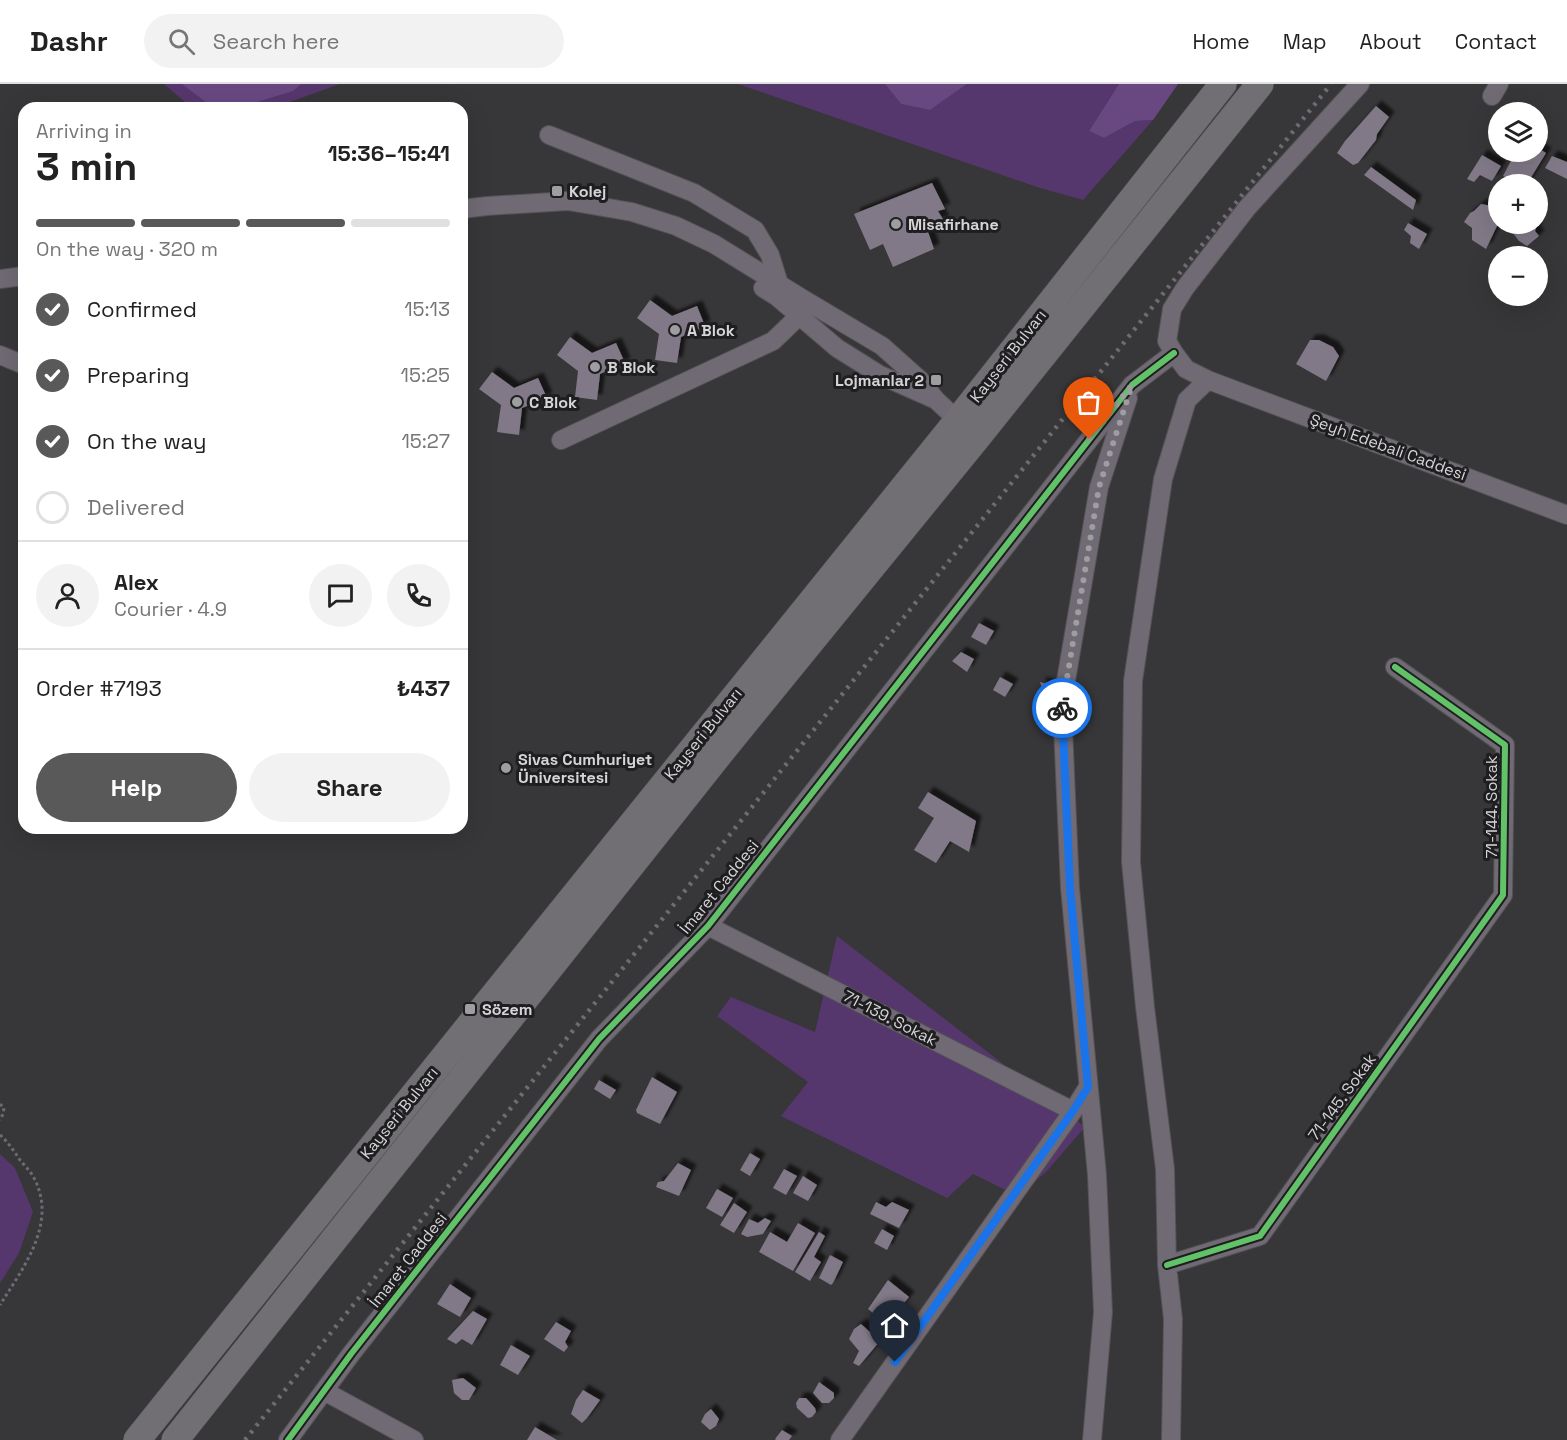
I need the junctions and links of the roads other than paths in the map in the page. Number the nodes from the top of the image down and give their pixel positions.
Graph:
1 (1223, 84) edge
2 (1260, 84) edge
3 (1360, 84) edge
4 (549, 135) dead end
5 (468, 208) edge
6 (468, 219) edge
7 (18, 267) edge
8 (0, 270) edge
9 (18, 277) edge
10 (0, 279) edge
11 (779, 284) junction
12 (799, 316) junction
13 (1174, 353) junction
14 (0, 355) edge
15 (18, 362) edge
16 (1208, 380) junction
17 (1132, 385) junction
18 (936, 400) junction
19 (958, 420) junction
20 (976, 439) junction
21 (561, 440) dead end
22 (1567, 514) edge
23 (1395, 667) dead end
24 (1503, 895) joint
25 (708, 926) junction
26 (1088, 1087) junction
27 (1073, 1111) junction
28 (1167, 1265) junction
29 (324, 1391) junction
30 (137, 1440) edge
31 (175, 1440) edge
32 (288, 1440) edge
33 (414, 1440) edge
34 (840, 1440) edge
35 (1092, 1440) edge
36 (1171, 1440) edge

1 - 19 highway, Kayseri Bulvarı
2 - 20 highway, Kayseri Bulvarı
3 - 13 street
4 - 11 street
5 - 11 street
6 - 12 street
7 - 8 street
9 - 10 street
11 - 18 street
12 - 18 street
12 - 21 street
13 - 16 street, Şeyh Edebali Caddesi
13 - 17 street, İmaret Caddesi
14 - 15 street
16 - 22 street, Şeyh Edebali Caddesi
16 - 28 street
17 - 25 street, İmaret Caddesi
17 - 26 street
18 - 19 street
19 - 20 street
19 - 30 highway, Kayseri Bulvarı
20 - 31 highway, Kayseri Bulvarı
23 - 24 street, 71-144. Sokak
24 - 28 street, 71-145. Sokak
25 - 27 street, 71-139. Sokak
25 - 29 street, İmaret Caddesi
26 - 27 street
26 - 35 street
27 - 34 street
28 - 36 street
29 - 32 street, İmaret Caddesi
29 - 33 street

